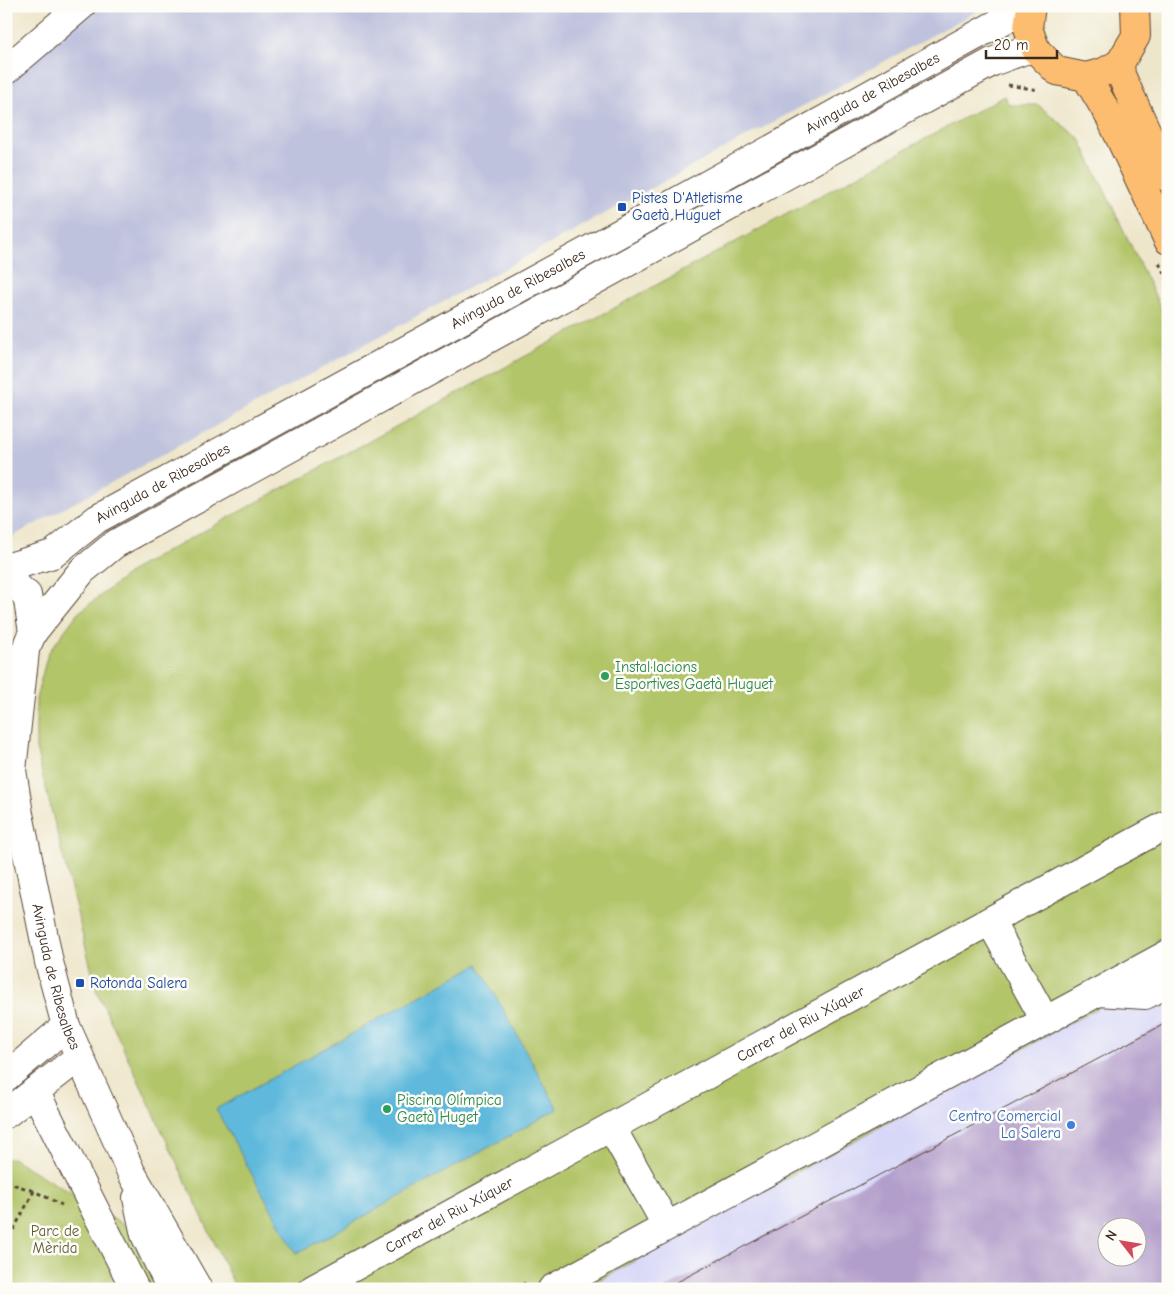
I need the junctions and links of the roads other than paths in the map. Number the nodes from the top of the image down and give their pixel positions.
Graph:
1 (81, 6) edge
2 (1030, 6) edge
3 (1135, 6) edge
4 (1036, 50) junction
5 (1120, 63) junction
6 (6, 70) edge
7 (1086, 77) junction
8 (1143, 126) junction
9 (1168, 141) edge
10 (1168, 178) edge
11 (1168, 240) edge
12 (6, 568) edge
13 (6, 578) edge
14 (21, 650) edge
15 (9, 765) edge
16 (12, 815) edge
17 (1168, 824) edge
18 (990, 921) junction
19 (1168, 954) edge
20 (1168, 983) edge
21 (1098, 992) junction
22 (1045, 1020) junction
23 (66, 1026) junction
24 (79, 1057) junction
25 (6, 1077) edge
26 (35, 1091) junction
27 (6, 1114) edge
28 (611, 1127) junction
29 (132, 1172) junction
30 (667, 1226) junction
31 (135, 1289) edge
32 (171, 1289) edge
33 (198, 1289) edge
34 (313, 1289) edge
35 (552, 1289) edge

1 - 6 street
2 - 4 main road
2 - 12 street, Avinguda de Ribesalbes
3 - 5 main road
4 - 7 main road
4 - 14 street, Avinguda de Ribesalbes
5 - 7 main road
5 - 8 main road
7 - 11 main road
8 - 9 street
8 - 10 main road
13 - 14 street
14 - 15 street, Avinguda de Ribesalbes
15 - 16 street, Avinguda de Ribesalbes
16 - 23 street, Avinguda de Ribesalbes
17 - 18 street, Carrer del Riu Xúquer
18 - 22 street
18 - 28 street, Carrer del Riu Xúquer
19 - 21 street
20 - 21 street
21 - 22 street
22 - 30 street
23 - 24 street, Avinguda de Ribesalbes
23 - 25 street
24 - 26 street
24 - 29 street, Avinguda de Ribesalbes
26 - 27 street
26 - 31 street
28 - 30 street
28 - 34 street, Carrer del Riu Xúquer
29 - 32 street, Avinguda de Ribesalbes
29 - 33 street, Avinguda de Ribesalbes
30 - 35 street

